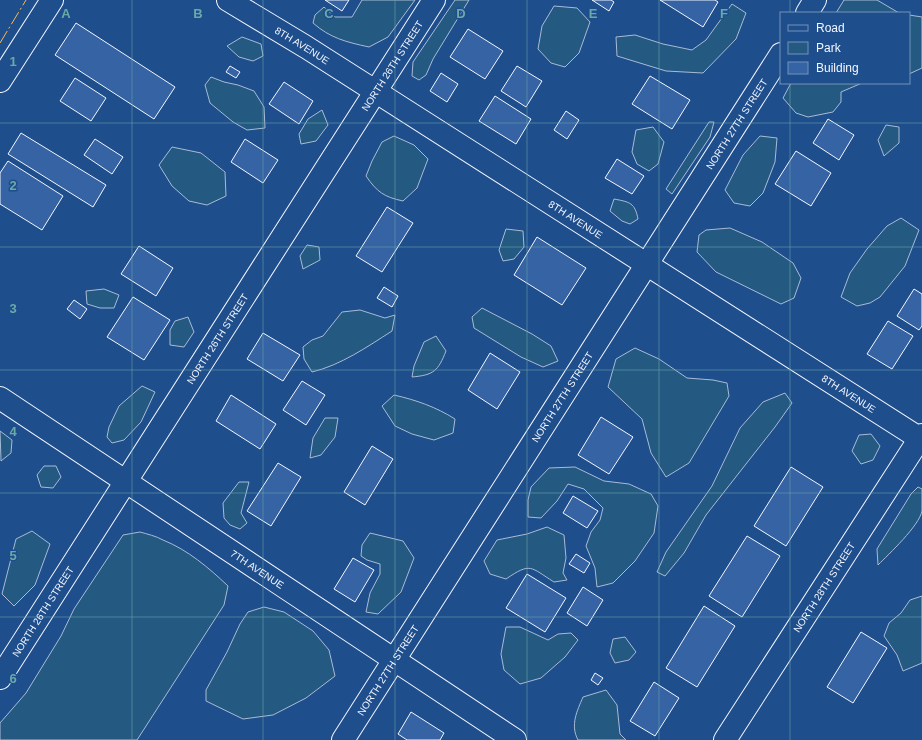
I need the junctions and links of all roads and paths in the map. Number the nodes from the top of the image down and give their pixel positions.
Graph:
1 (52, 0) edge
2 (228, 0) edge
3 (434, 0) edge
4 (815, 0) edge
5 (808, 12) edge
6 (7, 54) edge
7 (780, 56) edge
8 (0, 81) edge
9 (376, 91) junction
10 (646, 265) junction
11 (0, 398) edge
12 (921, 438) edge
13 (125, 482) junction
14 (394, 660) junction
15 (0, 678) edge
16 (343, 740) edge
17 (515, 740) edge
18 (726, 740) edge

1 - 6 street
2 - 9 street, 8TH AVENUE
3 - 9 street, NORTH 26TH STREET
4 - 5 street
6 - 8 street
7 - 10 street, NORTH 27TH STREET
9 - 10 street, 8TH AVENUE
9 - 13 street, NORTH 26TH STREET
10 - 12 street, 8TH AVENUE
10 - 14 street, NORTH 27TH STREET
11 - 13 street, 7TH AVENUE
12 - 18 street, NORTH 28TH STREET
13 - 14 street, 7TH AVENUE
13 - 15 street, NORTH 26TH STREET
14 - 16 street, NORTH 27TH STREET
14 - 17 street, 7TH AVENUE

